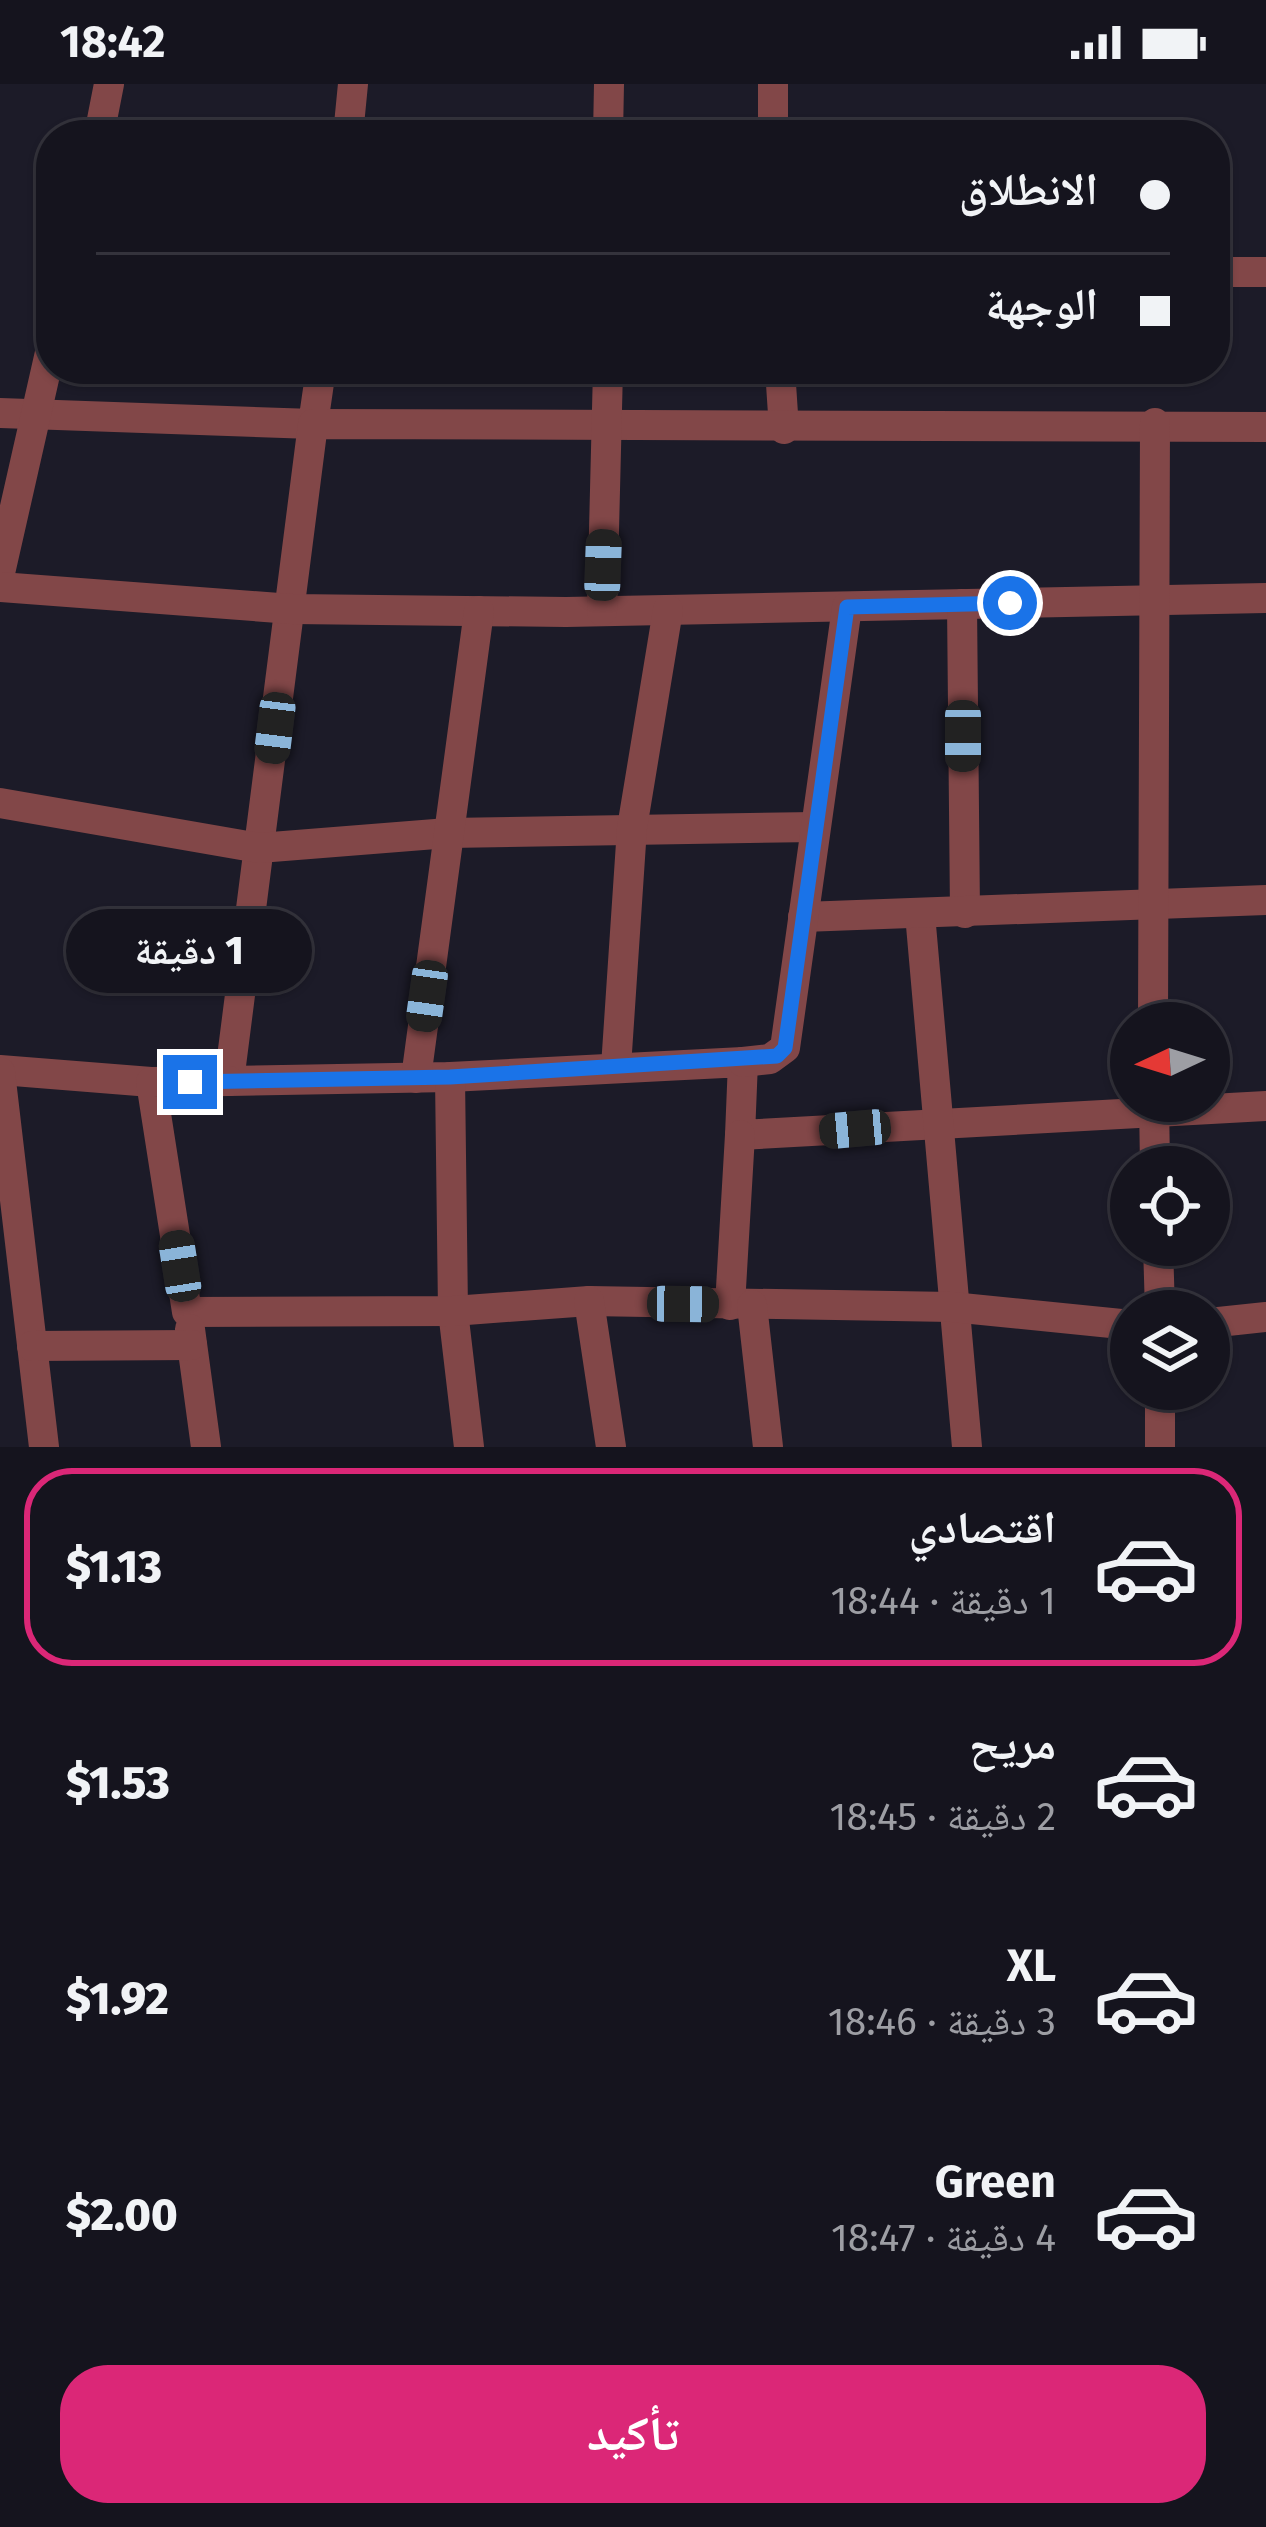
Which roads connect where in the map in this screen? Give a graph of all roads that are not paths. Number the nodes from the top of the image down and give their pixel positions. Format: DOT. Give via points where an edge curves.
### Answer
graph roads {
  1 [pos="109,84"];
  2 [pos="353,84"];
  3 [pos="609,84"];
  4 [pos="773,84"];
  5 [pos="101,120"];
  6 [pos="349,120"];
  7 [pos="608,120"];
  8 [pos="773,120"];
  9 [pos="1230,272"];
  10 [pos="1266,272"];
  11 [pos="43,384"];
  12 [pos="319,384"];
  13 [pos="608,384"];
  14 [pos="781,384"];
  15 [pos="0,413"];
  16 [pos="36,415"];
  17 [pos="1155,423"];
  18 [pos="314,424"];
  19 [pos="608,426"];
  20 [pos="1266,427"];
  21 [pos="784,429"];
  22 [pos="0,573"];
  23 [pos="0,586"];
  24 [pos="1266,598"];
  25 [pos="1152,602"];
  26 [pos="962,604"];
  27 [pos="847,607"];
  28 [pos="292,609"];
  29 [pos="668,610"];
  30 [pos="479,611"];
  31 [pos="602,611"];
  32 [pos="0,803"];
  33 [pos="815,827"];
  34 [pos="632,828"];
  35 [pos="448,833"];
  36 [pos="260,848"];
  37 [pos="1266,900"];
  38 [pos="1151,908"];
  39 [pos="965,913"];
  40 [pos="920,914"];
  41 [pos="803,917"];
  42 [pos="1153,1002"];
  43 [pos="743,1062"];
  44 [pos="616,1067"];
  45 [pos="0,1071"];
  46 [pos="450,1077"];
  47 [pos="416,1078"];
  48 [pos="230,1081"];
  49 [pos="152,1082"];
  50 [pos="1230,1106"];
  51 [pos="1266,1106"];
  52 [pos="1110,1109"];
  53 [pos="937,1122"];
  54 [pos="740,1136"];
  55 [pos="12,1272"];
  56 [pos="590,1301"];
  57 [pos="741,1305"];
  58 [pos="952,1307"];
  59 [pos="453,1311"];
  60 [pos="187,1312"];
  61 [pos="1266,1317"];
  62 [pos="1230,1321"];
  63 [pos="1110,1323"];
  64 [pos="32,1346"];
  65 [pos="192,1346"];
  66 [pos="1160,1410"];
  67 [pos="44,1447"];
  68 [pos="206,1447"];
  69 [pos="469,1447"];
  70 [pos="611,1447"];
  71 [pos="768,1447"];
  72 [pos="967,1447"];
  73 [pos="1160,1447"];
  1 -- 5 [label="street"];
  2 -- 6 [label="street"];
  3 -- 7 [label="street"];
  4 -- 8 [label="street"];
  9 -- 10 [label="street"];
  11 -- 16 [label="street"];
  12 -- 18 [label="street"];
  13 -- 19 [label="street"];
  14 -- 21 [label="street"];
  15 -- 16 [label="street"];
  16 -- 18 [label="street"];
  16 -- 22 [label="street"];
  17 -- 20 [label="street"];
  17 -- 21 [label="street"];
  17 -- 25 [label="street"];
  18 -- 19 [label="street"];
  18 -- 28 [label="street"];
  19 -- 21 [label="street"];
  19 -- 31 [label="street"];
  23 -- 28 [label="street"];
  24 -- 25 [label="street"];
  25 -- 26 [label="street"];
  25 -- 38 [label="street"];
  26 -- 27 [label="street"];
  26 -- 39 [label="street"];
  27 -- 29 [label="street"];
  27 -- 33 [label="street"];
  28 -- 30 [label="street"];
  28 -- 36 [label="street"];
  29 -- 31 [label="street"];
  29 -- 34 [label="street"];
  30 -- 31 [label="street"];
  30 -- 35 [label="street"];
  32 -- 36 [label="street"];
  33 -- 34 [label="street"];
  33 -- 41 [label="street"];
  34 -- 35 [label="street"];
  34 -- 44 [label="street"];
  35 -- 36 [label="street"];
  35 -- 47 [label="street"];
  36 -- 48 [label="street"];
  37 -- 38 [label="street"];
  38 -- 39 [label="street"];
  38 -- 42 [label="street"];
  39 -- 40 [label="street"];
  40 -- 41 [label="street"];
  40 -- 53 [label="street"];
  41 -- 43 [label="street" via="785,1048"];
  43 -- 44 [label="street"];
  43 -- 54 [label="street"];
  44 -- 46 [label="street"];
  45 -- 49 [label="street"];
  45 -- 55 [label="street"];
  46 -- 47 [label="street"];
  46 -- 59 [label="street"];
  47 -- 48 [label="street"];
  48 -- 49 [label="street"];
  49 -- 60 [label="street"];
  50 -- 51 [label="street"];
  52 -- 53 [label="street"];
  53 -- 54 [label="street"];
  53 -- 58 [label="street"];
  54 -- 57 [label="street"];
  55 -- 64 [label="street"];
  56 -- 57 [label="street"];
  56 -- 59 [label="street"];
  56 -- 70 [label="street"];
  57 -- 58 [label="street"];
  57 -- 71 [label="street"];
  58 -- 63 [label="street"];
  58 -- 72 [label="street"];
  59 -- 60 [label="street"];
  59 -- 69 [label="street"];
  60 -- 65 [label="street"];
  61 -- 62 [label="street"];
  64 -- 65 [label="street"];
  64 -- 67 [label="street"];
  65 -- 68 [label="street"];
  66 -- 73 [label="street"];
}
